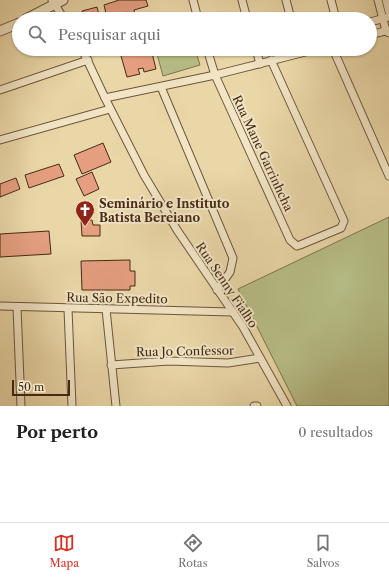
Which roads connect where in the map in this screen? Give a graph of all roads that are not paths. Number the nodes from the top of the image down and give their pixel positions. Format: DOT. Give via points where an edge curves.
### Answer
graph roads {
  1 [pos="193,0"];
  2 [pos="242,0"];
  3 [pos="286,0"];
  4 [pos="331,0"];
  5 [pos="378,0"];
  6 [pos="386,0"];
  7 [pos="57,1"];
  8 [pos="38,12"];
  9 [pos="61,12"];
  10 [pos="196,12"];
  11 [pos="245,12"];
  12 [pos="289,12"];
  13 [pos="334,12"];
  14 [pos="389,12"];
  15 [pos="386,18"];
  16 [pos="12,26"];
  17 [pos="0,31"];
  18 [pos="388,31"];
  19 [pos="377,34"];
  20 [pos="86,56"];
  21 [pos="209,56"];
  22 [pos="258,56"];
  23 [pos="284,56"];
  24 [pos="336,56"];
  25 [pos="88,60"];
  26 [pos="271,60"];
  27 [pos="260,64"];
  28 [pos="215,75"];
  29 [pos="161,87"];
  30 [pos="0,90"];
  31 [pos="105,98"];
  32 [pos="110,109"];
  33 [pos="0,140"];
  34 [pos="389,176"];
  35 [pos="217,290"];
  36 [pos="0,306"];
  37 [pos="17,307"];
  38 [pos="68,309"];
  39 [pos="106,309"];
  40 [pos="233,312"];
  41 [pos="260,358"];
  42 [pos="111,365"];
  43 [pos="21,406"];
  44 [pos="72,406"];
  45 [pos="116,406"];
  46 [pos="287,406"];
  1 -- 10 [label="street"];
  2 -- 11 [label="street"];
  3 -- 12 [label="street"];
  4 -- 13 [label="street"];
  5 -- 15 [label="street"];
  6 -- 14 [label="street"];
  7 -- 8 [label="street"];
  7 -- 9 [label="street"];
  15 -- 18 [label="street"];
  16 -- 17 [label="street"];
  18 -- 19 [label="street"];
  20 -- 25 [label="street, Rua Senny Fialho"];
  21 -- 28 [label="street, Rua Mane Garrinhcha"];
  22 -- 27 [label="street"];
  23 -- 26 [label="street"];
  24 -- 34 [label="street"];
  25 -- 30 [label="street"];
  25 -- 31 [label="street, Rua Senny Fialho"];
  26 -- 27 [label="street"];
  26 -- 28 [label="street, Rua Mane Garrinhcha" via="344,221 341,228 300,245 290,240"];
  27 -- 28 [label="street"];
  28 -- 29 [label="street"];
  29 -- 31 [label="street"];
  29 -- 35 [label="street" via="233,258 230,272"];
  31 -- 32 [label="street, Rua Senny Fialho"];
  32 -- 33 [label="street"];
  32 -- 35 [label="street, Rua Senny Fialho" via="144,175"];
  35 -- 40 [label="street, Rua Senny Fialho"];
  36 -- 37 [label="street, Rua São Expedito"];
  37 -- 38 [label="street, Rua São Expedito"];
  37 -- 43 [label="street"];
  38 -- 39 [label="street, Rua São Expedito"];
  38 -- 44 [label="street"];
  39 -- 40 [label="street, Rua São Expedito"];
  39 -- 42 [label="street"];
  40 -- 41 [label="street, Rua Senny Fialho"];
  41 -- 42 [label="street, Rua Jo Confessor" via="228,363 163,361"];
  41 -- 46 [label="street, Rua Senny Fialho"];
  42 -- 45 [label="street"];
}
